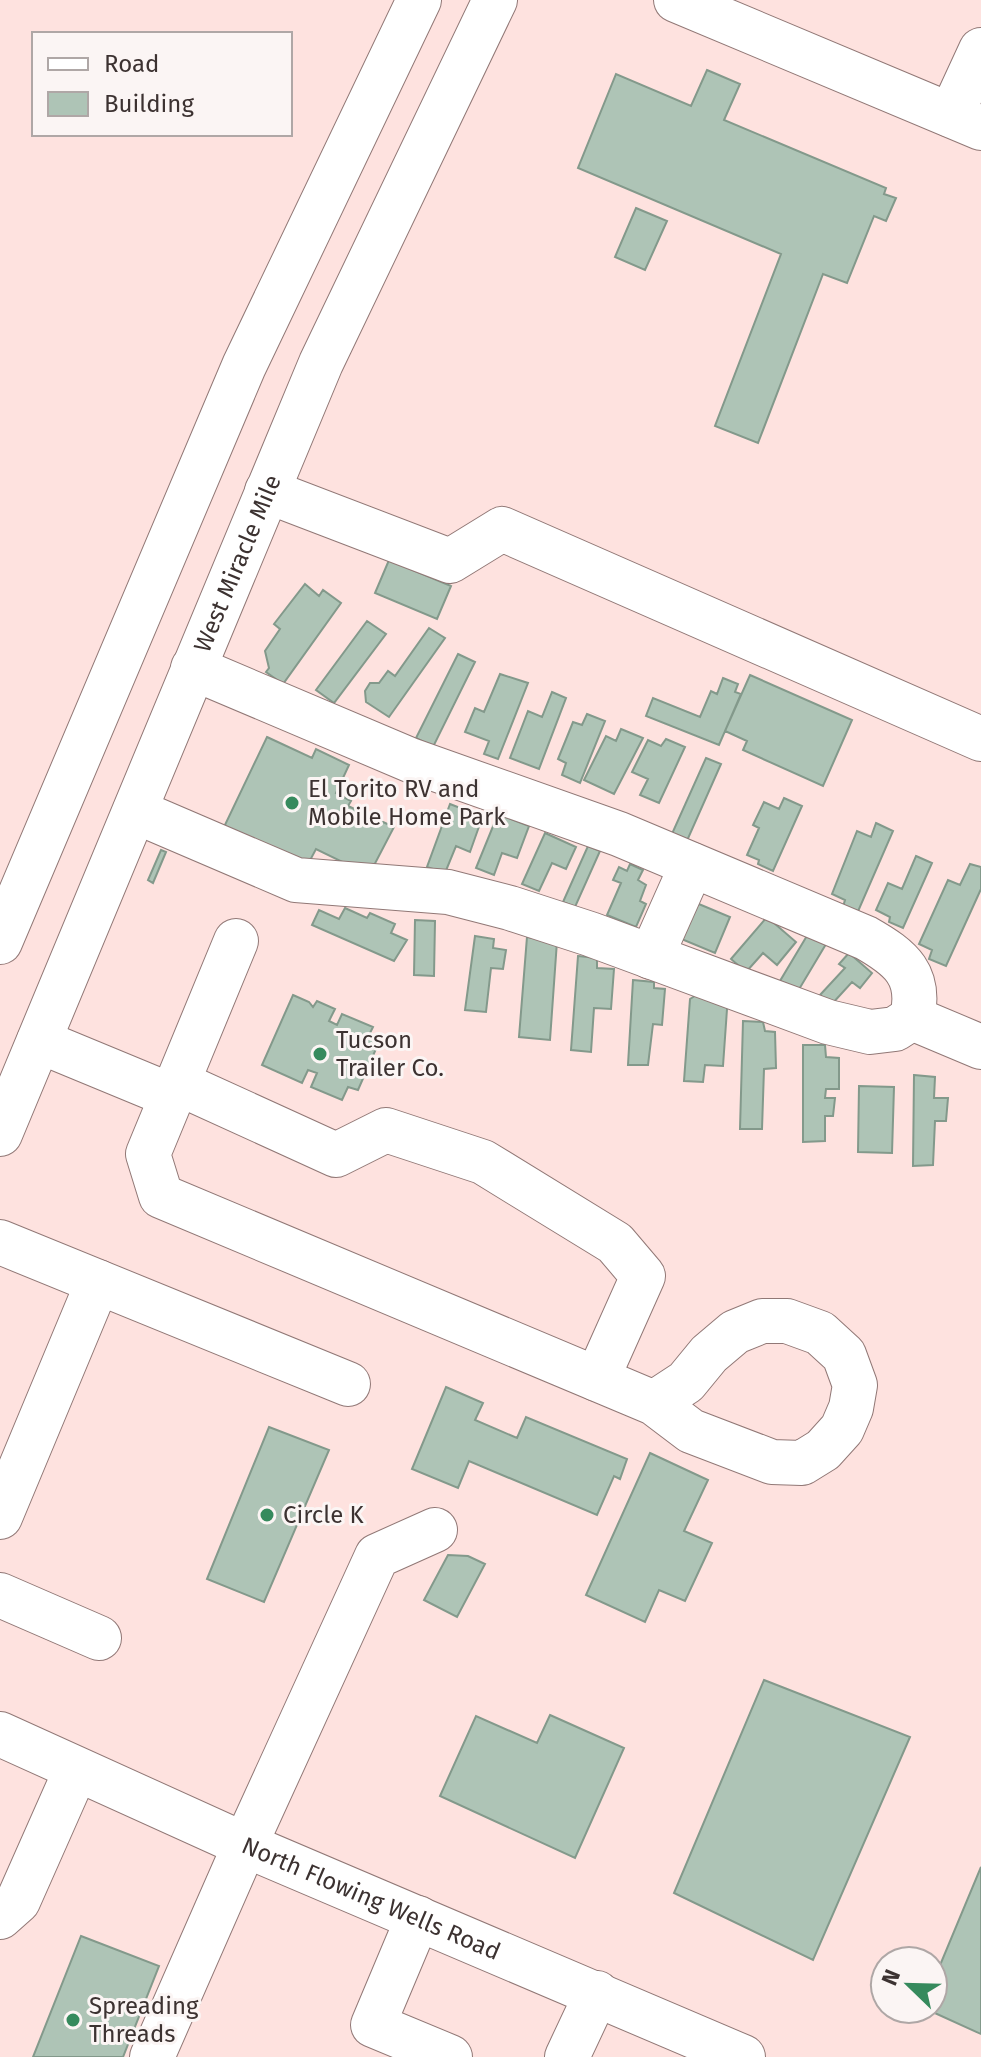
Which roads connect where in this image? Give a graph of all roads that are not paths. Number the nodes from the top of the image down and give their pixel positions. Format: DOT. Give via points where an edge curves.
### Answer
graph roads {
  1 [pos="419,0"];
  2 [pos="495,0"];
  3 [pos="676,0"];
  4 [pos="981,50"];
  5 [pos="966,121"];
  6 [pos="267,491"];
  7 [pos="193,668"];
  8 [pos="981,739"];
  9 [pos="135,811"];
  10 [pos="692,865"];
  11 [pos="236,941"];
  12 [pos="0,942"];
  13 [pos="651,957"];
  14 [pos="912,1018"];
  15 [pos="39,1041"];
  16 [pos="981,1047"];
  17 [pos="175,1089"];
  18 [pos="0,1134"];
  19 [pos="0,1242"];
  20 [pos="98,1282"];
  21 [pos="597,1379"];
  22 [pos="348,1384"];
  23 [pos="654,1403"];
  24 [pos="0,1517"];
  25 [pos="435,1530"];
  26 [pos="0,1595"];
  27 [pos="99,1638"];
  28 [pos="0,1734"];
  29 [pos="76,1770"];
  30 [pos="245,1845"];
  31 [pos="0,1917"];
  32 [pos="418,1918"];
  33 [pos="597,1993"];
  34 [pos="667,2042"];
  35 [pos="152,2057"];
  36 [pos="450,2057"];
  37 [pos="567,2057"];
  38 [pos="743,2057"];
  1 -- 12 [label="main road" via="238,379"];
  2 -- 6 [label="main road, West Miracle Mile" via="340,322"];
  3 -- 5 [label="main road"];
  4 -- 5 [label="main road"];
  6 -- 7 [label="main road, West Miracle Mile"];
  6 -- 8 [label="main road" via="450,561 502,529"];
  7 -- 9 [label="main road, West Miracle Mile"];
  7 -- 10 [label="main road" via="410,760"];
  9 -- 13 [label="main road" via="296,880 448,892"];
  9 -- 15 [label="main road, West Miracle Mile"];
  10 -- 13 [label="main road"];
  10 -- 14 [label="main road" via="866,938 895,957 909,974 917,997"];
  11 -- 17 [label="main road"];
  13 -- 14 [label="main road" via="870,1032 895,1029"];
  14 -- 16 [label="main road"];
  15 -- 17 [label="main road"];
  15 -- 18 [label="main road, West Miracle Mile"];
  17 -- 21 [label="main road" via="148,1154 161,1196"];
  17 -- 21 [label="main road" via="336,1155 386,1130 483,1162 615,1243 643,1276"];
  19 -- 20 [label="main road"];
  20 -- 22 [label="main road"];
  20 -- 24 [label="main road"];
  21 -- 23 [label="main road"];
  25 -- 30 [label="main road" via="377,1556"];
  26 -- 27 [label="main road"];
  28 -- 29 [label="main road, North Flowing Wells Road"];
  29 -- 30 [label="main road, North Flowing Wells Road"];
  29 -- 31 [label="main road" via="18,1901"];
  30 -- 32 [label="main road, North Flowing Wells Road"];
  30 -- 35 [label="main road"];
  32 -- 33 [label="main road, North Flowing Wells Road"];
  32 -- 36 [label="main road" via="373,2025"];
  33 -- 34 [label="main road, North Flowing Wells Road"];
  33 -- 37 [label="main road"];
  34 -- 38 [label="main road, North Flowing Wells Road"];
}
